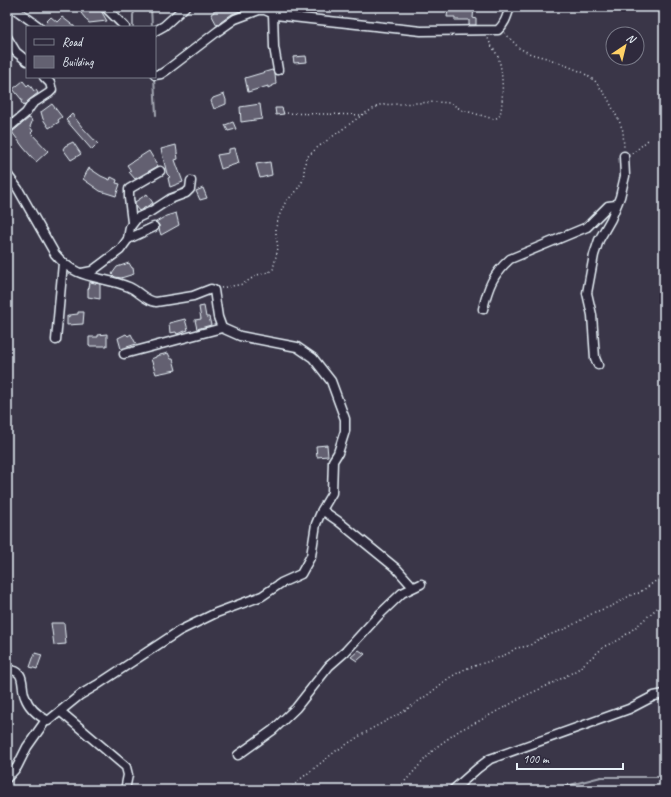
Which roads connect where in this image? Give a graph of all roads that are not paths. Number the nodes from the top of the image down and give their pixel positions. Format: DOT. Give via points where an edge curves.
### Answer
graph roads {
  1 [pos="12,7"];
  2 [pos="105,7"];
  3 [pos="185,7"];
  4 [pos="510,7"];
  5 [pos="273,14"];
  6 [pos="38,26"];
  7 [pos="124,26"];
  8 [pos="156,30"];
  9 [pos="7,37"];
  10 [pos="26,60"];
  11 [pos="278,70"];
  12 [pos="156,75"];
  13 [pos="45,78"];
  14 [pos="7,129"];
  15 [pos="624,156"];
  16 [pos="160,171"];
  17 [pos="7,174"];
  18 [pos="192,181"];
  19 [pos="616,206"];
  20 [pos="132,222"];
  21 [pos="154,227"];
  22 [pos="128,238"];
  23 [pos="63,263"];
  24 [pos="79,273"];
  25 [pos="484,309"];
  26 [pos="222,328"];
  27 [pos="56,340"];
  28 [pos="124,354"];
  29 [pos="598,365"];
  30 [pos="322,510"];
  31 [pos="421,584"];
  32 [pos="413,587"];
  33 [pos="7,670"];
  34 [pos="664,694"];
  35 [pos="61,712"];
  36 [pos="46,720"];
  37 [pos="238,755"];
  38 [pos="7,778"];
  39 [pos="125,790"];
  40 [pos="453,790"];
  1 -- 6 [label="street"];
  2 -- 7 [label="street"];
  3 -- 8 [label="street"];
  4 -- 5 [label="street" via="503,26 498,30 421,31"];
  5 -- 11 [label="street"];
  5 -- 12 [label="street" via="259,10 235,19 168,70"];
  9 -- 10 [label="street" via="16,52"];
  13 -- 14 [label="street" via="52,90 32,104 26,113"];
  15 -- 19 [label="street" via="625,176"];
  16 -- 20 [label="street" via="129,189"];
  17 -- 23 [label="street"];
  18 -- 20 [label="street" via="186,193 170,199"];
  19 -- 25 [label="street" via="608,206 587,227 510,258 490,282"];
  19 -- 29 [label="street" via="596,247 587,293"];
  20 -- 22 [label="street"];
  21 -- 22 [label="street"];
  22 -- 24 [label="street" via="120,250 92,271"];
  23 -- 24 [label="street"];
  23 -- 27 [label="street"];
  24 -- 26 [label="street" via="130,287 151,302 193,296 213,289"];
  26 -- 28 [label="street"];
  26 -- 30 [label="street" via="240,336 297,347 313,358 331,381 345,419 345,431 333,461 332,493"];
  30 -- 32 [label="street" via="397,569"];
  30 -- 35 [label="street" via="316,524 311,556 301,574 252,601 228,608 179,631 80,695"];
  31 -- 32 [label="street"];
  32 -- 37 [label="street" via="402,593 373,620 329,666 280,725"];
  33 -- 36 [label="street" via="18,673 30,706"];
  34 -- 40 [label="street" via="490,759"];
  35 -- 36 [label="street" via="48,722"];
  35 -- 39 [label="street" via="126,767 128,775"];
  36 -- 38 [label="street"];
}
